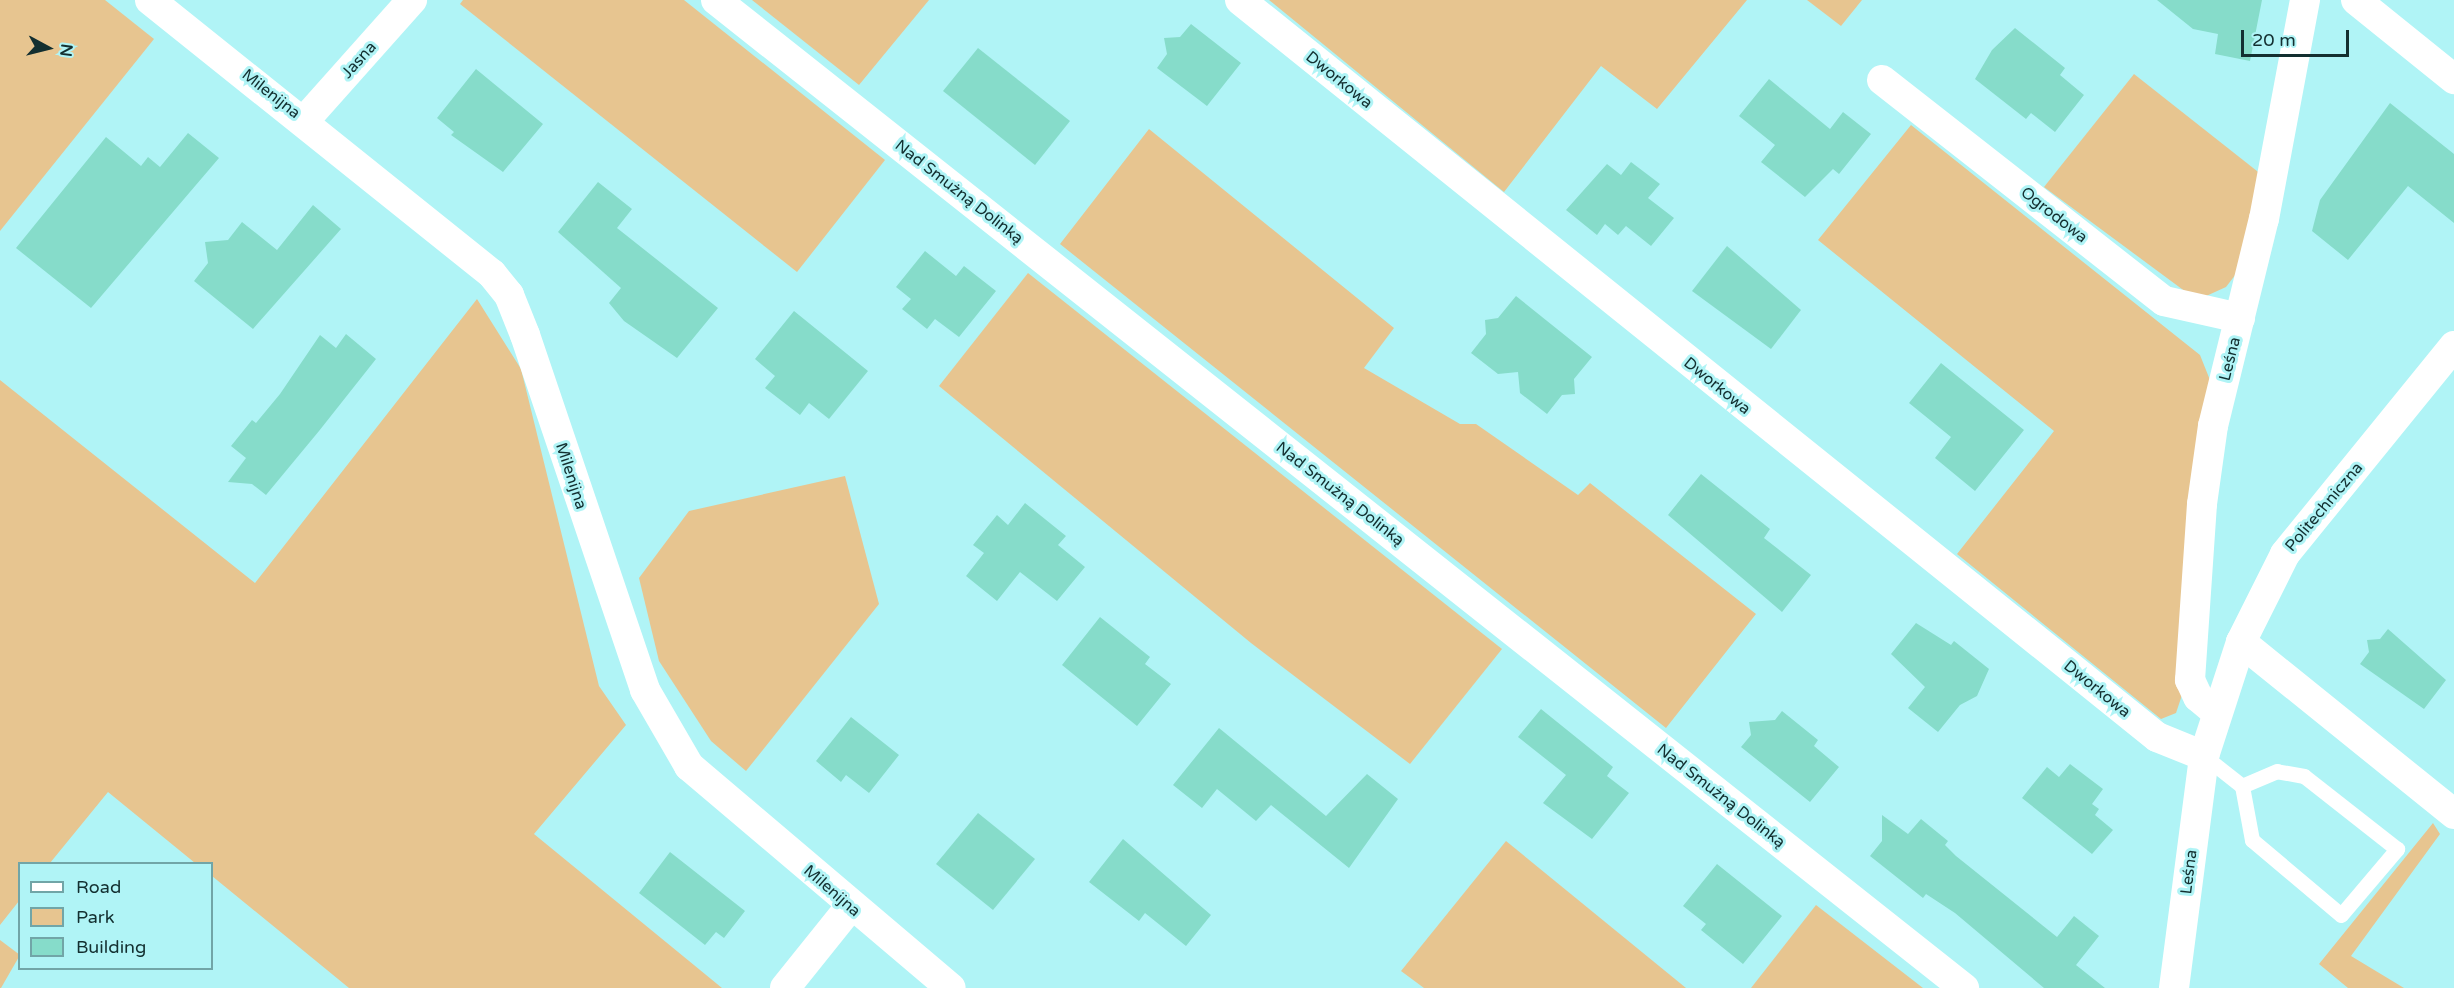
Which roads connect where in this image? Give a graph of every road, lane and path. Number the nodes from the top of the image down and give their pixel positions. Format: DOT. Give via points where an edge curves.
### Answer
graph roads {
  1 [pos="150,0"];
  2 [pos="412,0"];
  3 [pos="716,0"];
  4 [pos="1240,0"];
  5 [pos="2305,0"];
  6 [pos="2356,0"];
  7 [pos="2454,79"];
  8 [pos="1882,80"];
  9 [pos="305,120"];
  10 [pos="2240,318"];
  11 [pos="2453,350"];
  12 [pos="2241,642"];
  13 [pos="2216,712"];
  14 [pos="2204,756"];
  15 [pos="2242,786"];
  16 [pos="2454,814"];
  17 [pos="850,907"];
  18 [pos="785,988"];
  19 [pos="951,988"];
  20 [pos="1964,988"];
  21 [pos="2174,988"];
  1 -- 9 [label="street, Milenijna"];
  2 -- 9 [label="street, Jasna"];
  3 -- 20 [label="street, Nad Smużną Dolinką"];
  4 -- 14 [label="street, Dworkowa" via="2157,737"];
  5 -- 10 [label="street, Leśna"];
  6 -- 7 [label="street"];
  8 -- 10 [label="street, Ogrodowa" via="2164,301"];
  9 -- 17 [label="street, Milenijna" via="492,274 509,295 645,690 689,766"];
  10 -- 13 [label="street, Leśna" via="2210,448 2190,680 2198,697"];
  11 -- 12 [label="street, Politechniczna" via="2285,554"];
  12 -- 13 [label="street, Politechniczna"];
  12 -- 16 [label="street"];
  13 -- 14 [label="street, Politechniczna"];
  14 -- 15 [label="lane"];
  14 -- 21 [label="street, Leśna"];
  15 -- 15 [label="lane" via="2252,840 2342,915 2397,849 2304,776 2277,771"];
  17 -- 18 [label="street"];
  17 -- 19 [label="street, Milenijna"];
}
